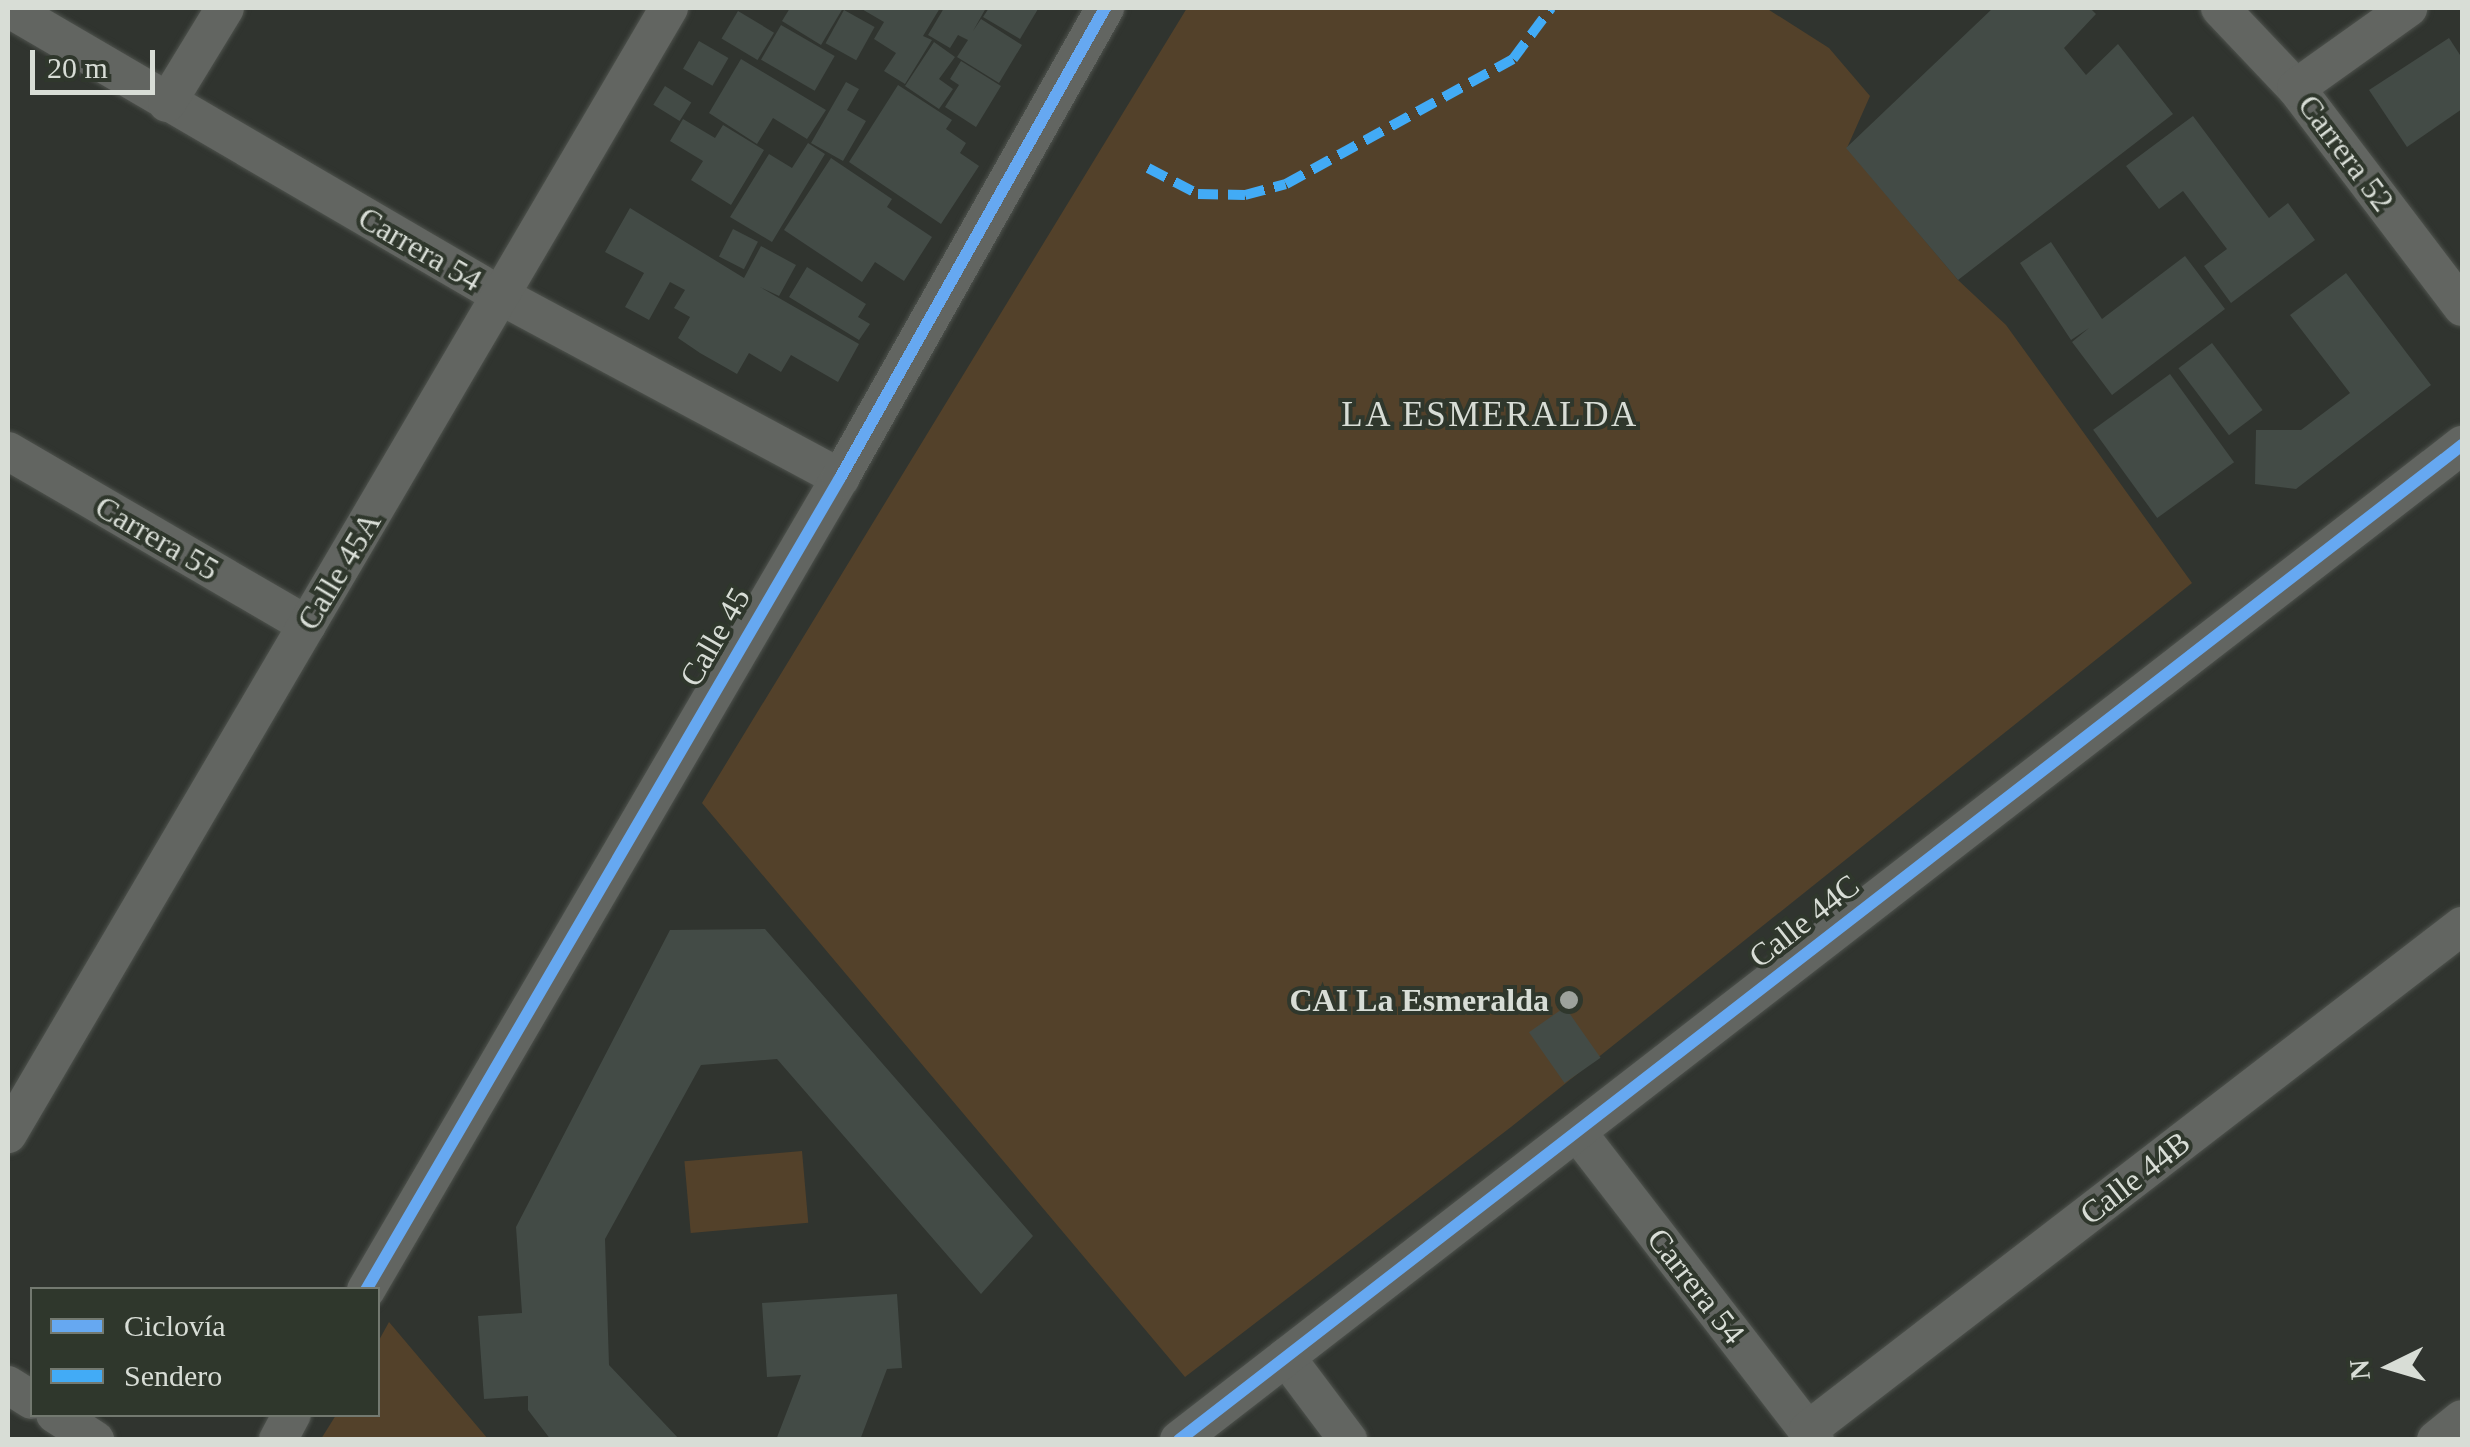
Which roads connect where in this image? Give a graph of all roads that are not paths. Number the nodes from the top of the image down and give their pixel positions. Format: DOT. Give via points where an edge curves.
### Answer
graph roads {
  1 [pos="8,8"];
  2 [pos="225,8"];
  3 [pos="669,8"];
  4 [pos="1105,8"];
  5 [pos="2220,8"];
  6 [pos="2408,8"];
  7 [pos="2296,88"];
  8 [pos="168,102"];
  9 [pos="504,297"];
  10 [pos="2462,307"];
  11 [pos="2462,446"];
  12 [pos="8,451"];
  13 [pos="840,478"];
  14 [pos="307,625"];
  15 [pos="2462,928"];
  16 [pos="1577,1132"];
  17 [pos="8,1134"];
  18 [pos="368,1287"];
  19 [pos="1286,1357"];
  20 [pos="8,1385"];
  21 [pos="30,1399"];
  22 [pos="60,1417"];
  23 [pos="290,1417"];
  24 [pos="2462,1419"];
  25 [pos="1812,1435"];
  26 [pos="95,1440"];
  27 [pos="278,1440"];
  28 [pos="1179,1440"];
  29 [pos="1348,1440"];
  30 [pos="2436,1440"];
  1 -- 8 [label="street, Carrera 54"];
  2 -- 8 [label="street"];
  3 -- 9 [label="street, Calle 45A"];
  4 -- 13 [label="street, Calle 45"];
  5 -- 7 [label="street, Carrera 52"];
  6 -- 7 [label="street"];
  7 -- 10 [label="street, Carrera 52"];
  8 -- 9 [label="street, Carrera 54"];
  9 -- 13 [label="street, Carrera 54"];
  9 -- 14 [label="street, Calle 45A"];
  11 -- 16 [label="street, Calle 44C"];
  12 -- 14 [label="street, Carrera 55"];
  13 -- 18 [label="street, Calle 45"];
  14 -- 17 [label="street, Calle 45A"];
  15 -- 25 [label="street, Calle 44B"];
  16 -- 19 [label="street, Calle 44C"];
  16 -- 25 [label="street, Carrera 54"];
  19 -- 28 [label="street, Calle 44C"];
  19 -- 29 [label="street"];
  20 -- 21 [label="street"];
  22 -- 26 [label="street"];
  23 -- 27 [label="street"];
  24 -- 30 [label="street"];
}
